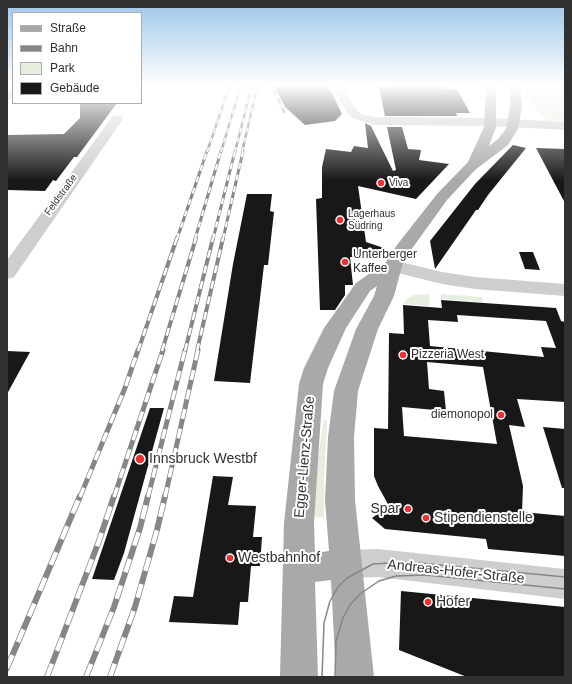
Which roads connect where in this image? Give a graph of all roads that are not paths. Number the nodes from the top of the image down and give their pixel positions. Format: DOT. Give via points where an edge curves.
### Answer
graph roads {
  1 [pos="360,117"];
  2 [pos="490,117"];
  3 [pos="511,117"];
  4 [pos="514,117"];
  5 [pos="117,119"];
  6 [pos="513,122"];
  7 [pos="490,125"];
  8 [pos="565,127"];
  9 [pos="470,167"];
  10 [pos="7,273"];
  11 [pos="391,274"];
  12 [pos="565,290"];
  13 [pos="325,348"];
  14 [pos="353,368"];
  15 [pos="346,564"];
  16 [pos="298,569"];
  17 [pos="565,584"];
  18 [pos="299,677"];
  19 [pos="355,677"];
  1 -- 7 [label="street" via="374,121"];
  2 -- 7 [label="main road, Egger-Lienz-Straße"];
  3 -- 6 [label="main road"];
  4 -- 6 [label="main road"];
  5 -- 10 [label="street, Feldstraße"];
  6 -- 7 [label="street"];
  6 -- 8 [label="street"];
  6 -- 9 [label="main road, Egger-Lienz-Straße" via="503,142"];
  7 -- 9 [label="main road, Egger-Lienz-Straße" via="483,145"];
  9 -- 11 [label="main road, Egger-Lienz-Straße" via="430,211"];
  11 -- 12 [label="street" via="425,284 475,283"];
  11 -- 13 [label="main road, Egger-Lienz-Straße" via="363,287 335,328"];
  11 -- 14 [label="main road, Egger-Lienz-Straße"];
  13 -- 14 [label="main road" via="346,352"];
  13 -- 16 [label="main road, Egger-Lienz-Straße" via="311,384 299,523"];
  14 -- 15 [label="main road, Egger-Lienz-Straße" via="346,391 341,437 341,524"];
  15 -- 16 [label="main road"];
  15 -- 17 [label="street, Andreas-Hofer-Straße" via="378,563"];
  15 -- 19 [label="main road, Egger-Lienz-Straße"];
  16 -- 18 [label="main road, Egger-Lienz-Straße"];
}
